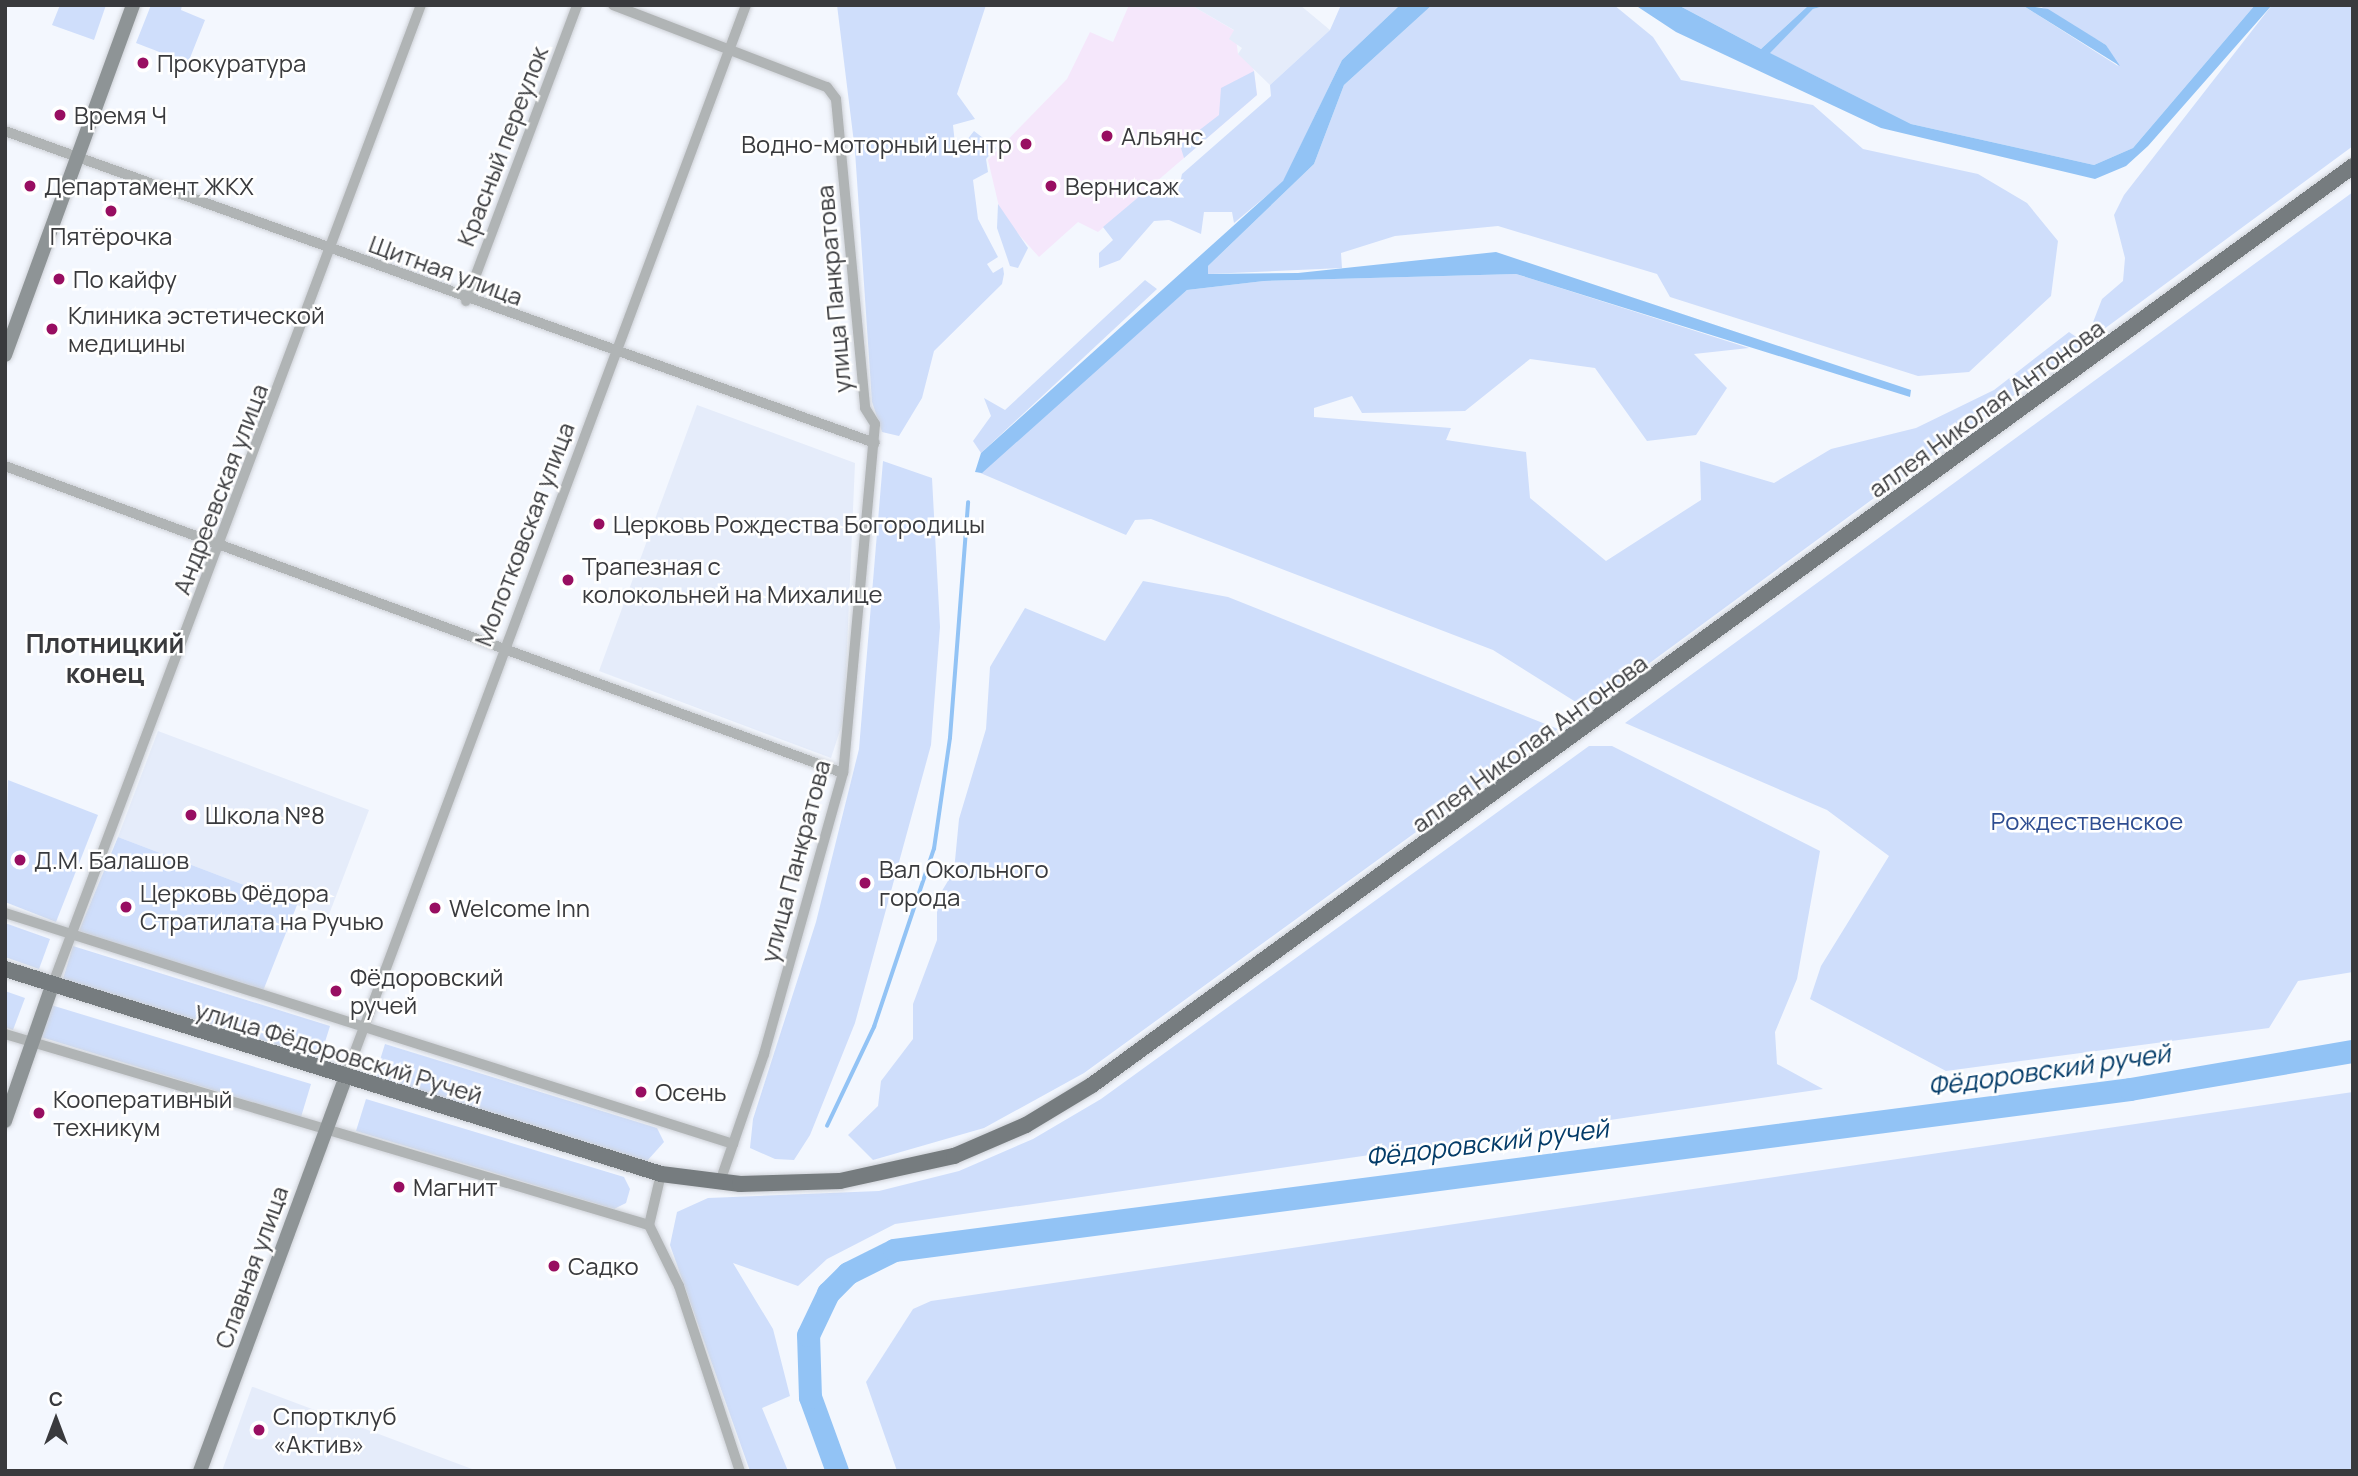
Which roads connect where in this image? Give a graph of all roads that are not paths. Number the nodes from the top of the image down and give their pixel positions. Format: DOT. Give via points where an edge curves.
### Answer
graph roads {
  1 [pos="133,5"];
  2 [pos="421,5"];
  3 [pos="577,5"];
  4 [pos="613,5"];
  5 [pos="746,5"];
  6 [pos="731,50"];
  7 [pos="5,131"];
  8 [pos="77,157"];
  9 [pos="2353,166"];
  10 [pos="331,251"];
  11 [pos="466,301"];
  12 [pos="615,353"];
  13 [pos="5,355"];
  14 [pos="875,443"];
  15 [pos="5,466"];
  16 [pos="223,545"];
  17 [pos="504,646"];
  18 [pos="843,773"];
  19 [pos="5,913"];
  20 [pos="69,937"];
  21 [pos="5,968"];
  22 [pos="52,986"];
  23 [pos="363,1029"];
  24 [pos="5,1034"];
  25 [pos="33,1044"];
  26 [pos="345,1078"];
  27 [pos="5,1121"];
  28 [pos="325,1132"];
  29 [pos="733,1144"];
  30 [pos="661,1174"];
  31 [pos="720,1182"];
  32 [pos="649,1225"];
  33 [pos="200,1471"];
  34 [pos="740,1471"];
  1 -- 8 [label="street"];
  2 -- 10 [label="street, Андреевская улица"];
  3 -- 11 [label="street, Красный переулок"];
  4 -- 6 [label="street"];
  5 -- 6 [label="street, Молотковская улица"];
  6 -- 12 [label="street, Молотковская улица"];
  6 -- 14 [label="street, улица Панкратова" via="827,87 840,122 865,408"];
  7 -- 8 [label="street, Щитная улица"];
  8 -- 10 [label="street, Щитная улица"];
  8 -- 13 [label="street"];
  9 -- 31 [label="main road, аллея Николая Антонова" via="1567,745 1056,1108 990,1142 919,1166 840,1181"];
  10 -- 11 [label="street, Щитная улица"];
  10 -- 16 [label="street, Андреевская улица"];
  11 -- 12 [label="street, Щитная улица"];
  12 -- 14 [label="street, Щитная улица"];
  12 -- 17 [label="street, Молотковская улица"];
  14 -- 18 [label="street, улица Панкратова"];
  15 -- 16 [label="street"];
  16 -- 17 [label="street"];
  16 -- 20 [label="street, Андреевская улица"];
  17 -- 18 [label="street"];
  17 -- 23 [label="street, Молотковская улица"];
  18 -- 29 [label="street, улица Панкратова"];
  19 -- 20 [label="street"];
  20 -- 22 [label="street, Андреевская улица"];
  20 -- 23 [label="street"];
  21 -- 22 [label="main road, улица Фёдоровский Ручей"];
  22 -- 25 [label="street"];
  22 -- 26 [label="main road, улица Фёдоровский Ручей"];
  23 -- 26 [label="street, Молотковская улица"];
  23 -- 29 [label="street"];
  24 -- 25 [label="street"];
  25 -- 27 [label="street"];
  25 -- 28 [label="street"];
  26 -- 28 [label="street, Славная улица"];
  26 -- 30 [label="main road, улица Фёдоровский Ручей"];
  28 -- 32 [label="street"];
  28 -- 33 [label="street, Славная улица"];
  29 -- 31 [label="street, улица Панкратова"];
  30 -- 31 [label="main road, аллея Николая Антонова"];
  30 -- 32 [label="street"];
  32 -- 34 [label="street" via="679,1286"];
}
